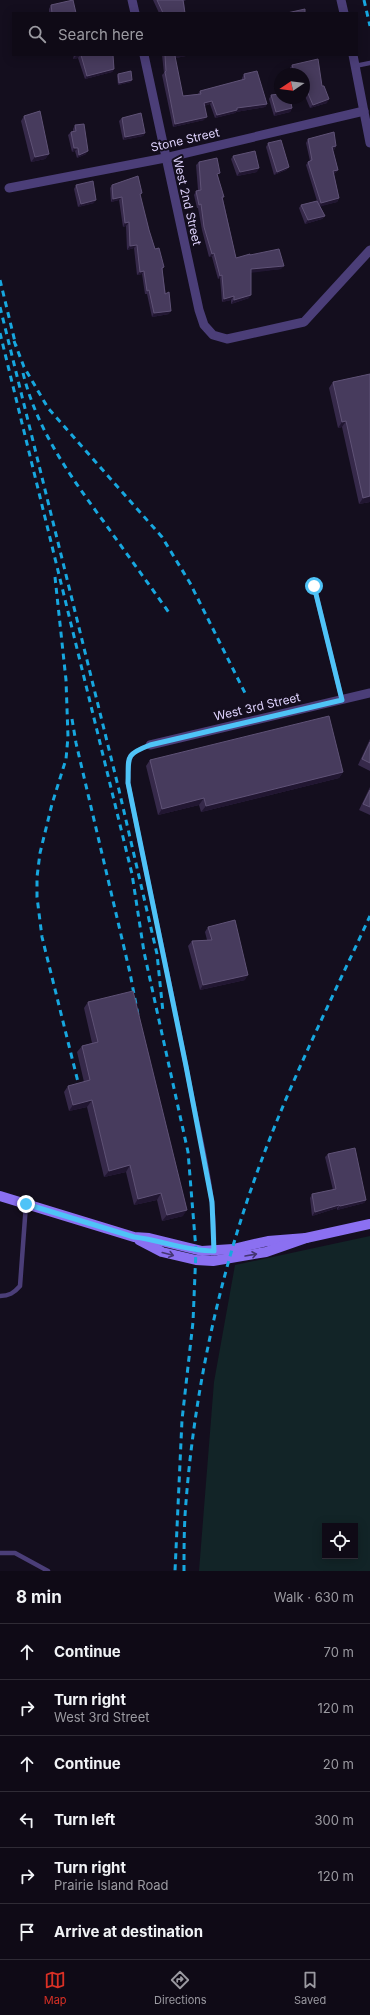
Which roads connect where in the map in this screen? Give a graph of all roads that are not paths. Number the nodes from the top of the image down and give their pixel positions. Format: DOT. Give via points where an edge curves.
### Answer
graph roads {
  1 [pos="132,0"];
  2 [pos="341,0"];
  3 [pos="135,12"];
  4 [pos="344,12"];
  5 [pos="144,56"];
  6 [pos="353,56"];
  7 [pos="370,63"];
  8 [pos="355,66"];
  9 [pos="364,111"];
  10 [pos="370,143"];
  11 [pos="165,158"];
  12 [pos="9,188"];
  13 [pos="370,250"];
  14 [pos="314,586"];
  15 [pos="370,693"];
  16 [pos="342,700"];
  17 [pos="150,745"];
  18 [pos="0,1196"];
  19 [pos="26,1204"];
  20 [pos="370,1224"];
  21 [pos="213,1256"];
  22 [pos="0,1296"];
  23 [pos="0,1553"];
  24 [pos="48,1571"];
  1 -- 3 [label="street"];
  2 -- 4 [label="street"];
  5 -- 11 [label="street, West 2nd Street"];
  6 -- 8 [label="street"];
  7 -- 8 [label="lane"];
  8 -- 9 [label="street"];
  9 -- 10 [label="street"];
  9 -- 11 [label="street, Stone Street"];
  11 -- 12 [label="street, Stone Street"];
  11 -- 13 [label="street, West 2nd Street" via="199,310 204,325 213,335 227,339 304,322"];
  14 -- 16 [label="lane"];
  15 -- 16 [label="street, West 3rd Street"];
  16 -- 17 [label="street, West 3rd Street"];
  17 -- 21 [label="lane" via="133,752 129,757 128,783 212,1202"];
  18 -- 19 [label="street"];
  19 -- 21 [label="street" via="134,1237 162,1252 185,1258"];
  19 -- 22 [label="lane" via="20,1286 13,1293"];
  20 -- 21 [label="street" via="306,1238 268,1241"];
  23 -- 24 [label="lane" via="15,1553"];
}
